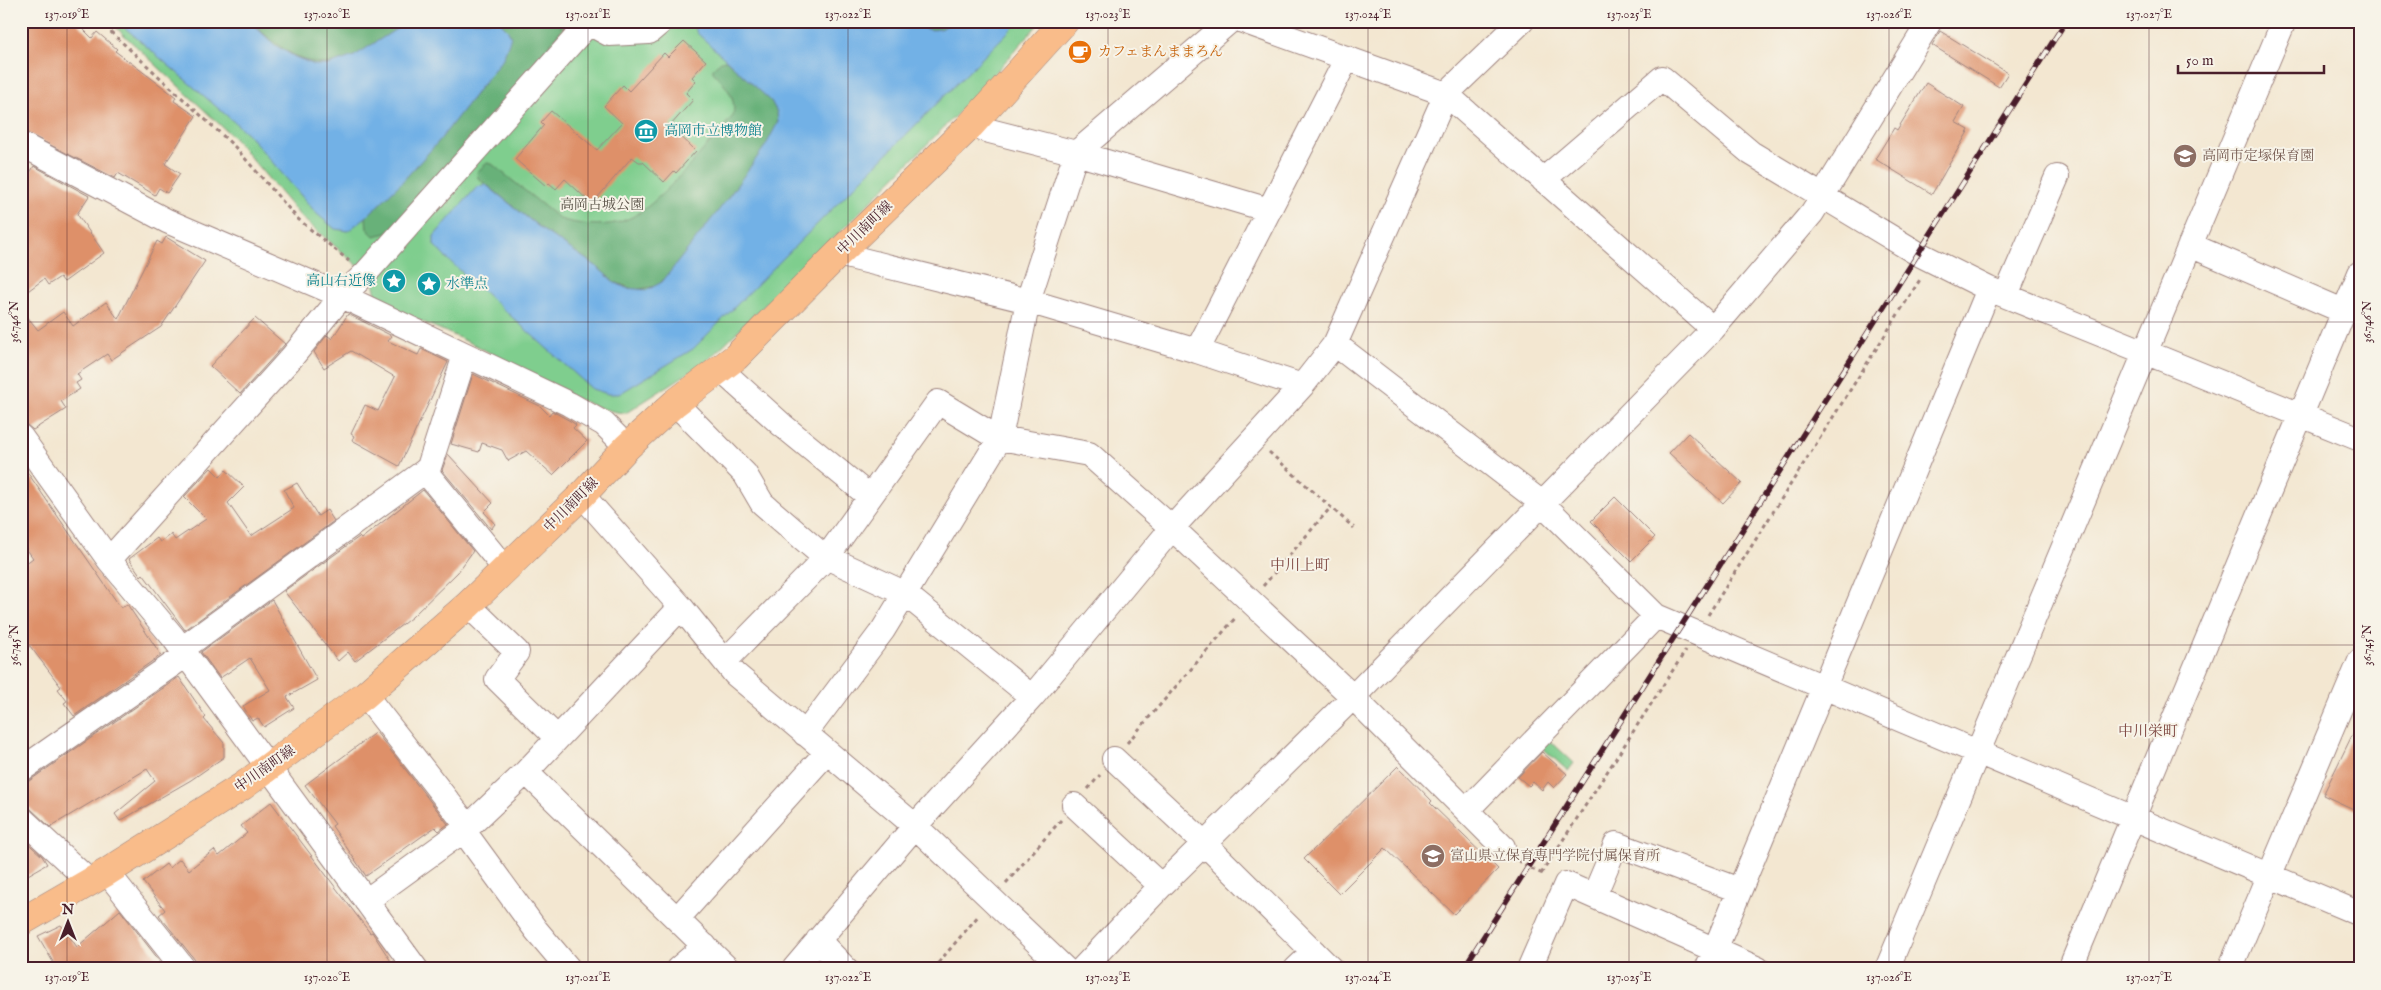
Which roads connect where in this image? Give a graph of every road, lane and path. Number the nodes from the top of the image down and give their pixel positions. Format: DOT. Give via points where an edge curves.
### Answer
graph roads {
  1 [pos="99,21"];
  2 [pos="662,21"];
  3 [pos="1065,21"];
  4 [pos="1230,21"];
  5 [pos="1243,21"];
  6 [pos="1522,21"];
  7 [pos="1930,21"];
  8 [pos="2284,21"];
  9 [pos="586,23"];
  10 [pos="1347,58"];
  11 [pos="1446,94"];
  12 [pos="970,126"];
  13 [pos="21,144"];
  14 [pos="1076,153"];
  15 [pos="2057,177"];
  16 [pos="1543,180"];
  17 [pos="1821,196"];
  18 [pos="1269,210"];
  19 [pos="2190,245"];
  20 [pos="838,254"];
  21 [pos="1932,261"];
  22 [pos="2360,273"];
  23 [pos="365,274"];
  24 [pos="1997,292"];
  25 [pos="342,296"];
  26 [pos="1028,302"];
  27 [pos="2344,311"];
  28 [pos="1712,329"];
  29 [pos="1335,344"];
  30 [pos="1197,351"];
  31 [pos="2146,354"];
  32 [pos="465,355"];
  33 [pos="720,369"];
  34 [pos="1302,386"];
  35 [pos="675,403"];
  36 [pos="2300,413"];
  37 [pos="21,437"];
  38 [pos="1000,438"];
  39 [pos="1254,439"];
  40 [pos="2360,439"];
  41 [pos="627,447"];
  42 [pos="425,471"];
  43 [pos="582,495"];
  44 [pos="869,496"];
  45 [pos="1542,503"];
  46 [pos="1331,507"];
  47 [pos="1172,528"];
  48 [pos="1354,528"];
  49 [pos="827,557"];
  50 [pos="109,560"];
  51 [pos="506,570"];
  52 [pos="904,593"];
  53 [pos="1251,600"];
  54 [pos="468,605"];
  55 [pos="681,608"];
  56 [pos="1656,616"];
  57 [pos="1696,633"];
  58 [pos="184,652"];
  59 [pos="724,661"];
  60 [pos="2360,661"];
  61 [pos="1823,687"];
  62 [pos="365,695"];
  63 [pos="1032,697"];
  64 [pos="1353,697"];
  65 [pos="805,734"];
  66 [pos="556,738"];
  67 [pos="827,752"];
  68 [pos="1978,754"];
  69 [pos="1114,759"];
  70 [pos="268,766"];
  71 [pos="21,770"];
  72 [pos="526,772"];
  73 [pos="1074,805"];
  74 [pos="1467,810"];
  75 [pos="21,818"];
  76 [pos="2134,818"];
  77 [pos="915,826"];
  78 [pos="466,828"];
  79 [pos="1204,843"];
  80 [pos="1503,847"];
  81 [pos="1541,874"];
  82 [pos="98,876"];
  83 [pos="2269,876"];
  84 [pos="1566,884"];
  85 [pos="1161,886"];
  86 [pos="1739,890"];
  87 [pos="1594,896"];
  88 [pos="993,899"];
  89 [pos="366,901"];
  90 [pos="2360,914"];
  91 [pos="677,919"];
  92 [pos="21,922"];
  93 [pos="818,940"];
  94 [pos="704,946"];
  95 [pos="1314,952"];
  96 [pos="1711,960"];
  97 [pos="184,969"];
  98 [pos="416,969"];
  99 [pos="569,969"];
  100 [pos="678,969"];
  101 [pos="728,969"];
  102 [pos="794,969"];
  103 [pos="846,969"];
  104 [pos="933,969"];
  105 [pos="1065,969"];
  106 [pos="1082,969"];
  107 [pos="1296,969"];
  108 [pos="1331,969"];
  109 [pos="1529,969"];
  110 [pos="1758,969"];
  111 [pos="1887,969"];
  112 [pos="2070,969"];
  113 [pos="2230,969"];
  1 -- 23 [label="path" via="235,147 298,219"];
  2 -- 9 [label="street" via="649,32 609,34"];
  3 -- 12 [label="main road, 中川南町線"];
  4 -- 14 [label="street"];
  5 -- 10 [label="street"];
  6 -- 11 [label="street"];
  7 -- 17 [label="street"];
  8 -- 19 [label="street"];
  9 -- 23 [label="street"];
  10 -- 11 [label="street"];
  10 -- 18 [label="street"];
  11 -- 16 [label="street"];
  11 -- 29 [label="street"];
  12 -- 14 [label="street"];
  12 -- 20 [label="main road, 中川南町線"];
  13 -- 25 [label="street" via="167,221"];
  14 -- 18 [label="street"];
  14 -- 26 [label="street"];
  15 -- 24 [label="street"];
  16 -- 17 [label="street" via="1662,78 1751,153"];
  16 -- 28 [label="street"];
  17 -- 21 [label="street"];
  17 -- 28 [label="street" via="1812,213"];
  18 -- 30 [label="street"];
  19 -- 27 [label="street"];
  19 -- 31 [label="street"];
  20 -- 26 [label="street"];
  20 -- 33 [label="main road, 中川南町線" via="736,358"];
  21 -- 24 [label="street"];
  21 -- 57 [label="path"];
  22 -- 27 [label="street"];
  23 -- 25 [label="street"];
  24 -- 31 [label="street"];
  24 -- 61 [label="street"];
  25 -- 32 [label="street"];
  25 -- 50 [label="street" via="292,357"];
  26 -- 30 [label="street"];
  26 -- 38 [label="street"];
  27 -- 36 [label="street"];
  28 -- 45 [label="street"];
  29 -- 34 [label="street"];
  29 -- 45 [label="street"];
  30 -- 34 [label="street"];
  31 -- 36 [label="street"];
  31 -- 68 [label="street"];
  32 -- 41 [label="street" via="602,422"];
  32 -- 42 [label="street"];
  33 -- 35 [label="main road, 中川南町線"];
  33 -- 44 [label="street"];
  34 -- 39 [label="street"];
  35 -- 41 [label="main road, 中川南町線"];
  35 -- 49 [label="street" via="745,474 762,503"];
  36 -- 40 [label="street"];
  36 -- 76 [label="street"];
  37 -- 50 [label="street"];
  38 -- 44 [label="street" via="938,402"];
  38 -- 47 [label="street" via="1089,454"];
  38 -- 52 [label="street"];
  39 -- 46 [label="path"];
  39 -- 47 [label="street"];
  41 -- 43 [label="main road, 中川南町線"];
  42 -- 51 [label="street"];
  42 -- 58 [label="street"];
  43 -- 51 [label="main road, 中川南町線"];
  43 -- 55 [label="street"];
  44 -- 49 [label="street"];
  45 -- 56 [label="street"];
  45 -- 64 [label="street"];
  46 -- 48 [label="path"];
  46 -- 53 [label="path"];
  47 -- 53 [label="street"];
  47 -- 63 [label="street"];
  49 -- 52 [label="street"];
  49 -- 59 [label="street"];
  50 -- 58 [label="street"];
  51 -- 54 [label="main road, 中川南町線"];
  52 -- 63 [label="street"];
  52 -- 65 [label="street" via="883,630"];
  53 -- 64 [label="street"];
  53 -- 69 [label="path"];
  54 -- 62 [label="main road, 中川南町線"];
  54 -- 66 [label="street" via="517,652 496,679"];
  55 -- 59 [label="street"];
  55 -- 66 [label="street"];
  56 -- 57 [label="street"];
  56 -- 74 [label="street"];
  57 -- 61 [label="street"];
  57 -- 81 [label="path"];
  58 -- 70 [label="street"];
  58 -- 71 [label="street"];
  59 -- 65 [label="street"];
  60 -- 83 [label="street"];
  61 -- 68 [label="street"];
  61 -- 86 [label="street"];
  62 -- 70 [label="main road, 中川南町線"];
  62 -- 78 [label="street"];
  63 -- 77 [label="street"];
  64 -- 74 [label="street"];
  64 -- 79 [label="street"];
  65 -- 67 [label="street"];
  66 -- 72 [label="street"];
  67 -- 77 [label="street"];
  67 -- 91 [label="street"];
  68 -- 76 [label="street"];
  68 -- 111 [label="street"];
  69 -- 73 [label="path"];
  69 -- 79 [label="street"];
  70 -- 82 [label="main road, 中川南町線" via="243,786"];
  70 -- 89 [label="street"];
  72 -- 78 [label="street"];
  72 -- 91 [label="street"];
  73 -- 85 [label="street"];
  73 -- 88 [label="path"];
  74 -- 80 [label="street"];
  75 -- 82 [label="street"];
  76 -- 83 [label="street"];
  76 -- 112 [label="street"];
  77 -- 88 [label="street"];
  77 -- 93 [label="street"];
  78 -- 89 [label="street"];
  78 -- 99 [label="street" via="536,930"];
  79 -- 85 [label="street"];
  79 -- 95 [label="street"];
  80 -- 81 [label="path"];
  81 -- 84 [label="path"];
  82 -- 92 [label="main road, 中川南町線"];
  82 -- 97 [label="street"];
  83 -- 90 [label="street"];
  83 -- 113 [label="street"];
  84 -- 87 [label="street"];
  84 -- 109 [label="street"];
  85 -- 106 [label="street"];
  86 -- 87 [label="street" via="1616,844"];
  86 -- 96 [label="street"];
  87 -- 96 [label="street"];
  88 -- 104 [label="path"];
  88 -- 105 [label="street"];
  89 -- 98 [label="street"];
  91 -- 94 [label="street"];
  93 -- 102 [label="street"];
  93 -- 103 [label="street"];
  94 -- 100 [label="street"];
  94 -- 101 [label="street"];
  95 -- 107 [label="street"];
  95 -- 108 [label="street"];
  96 -- 110 [label="street"];
}
